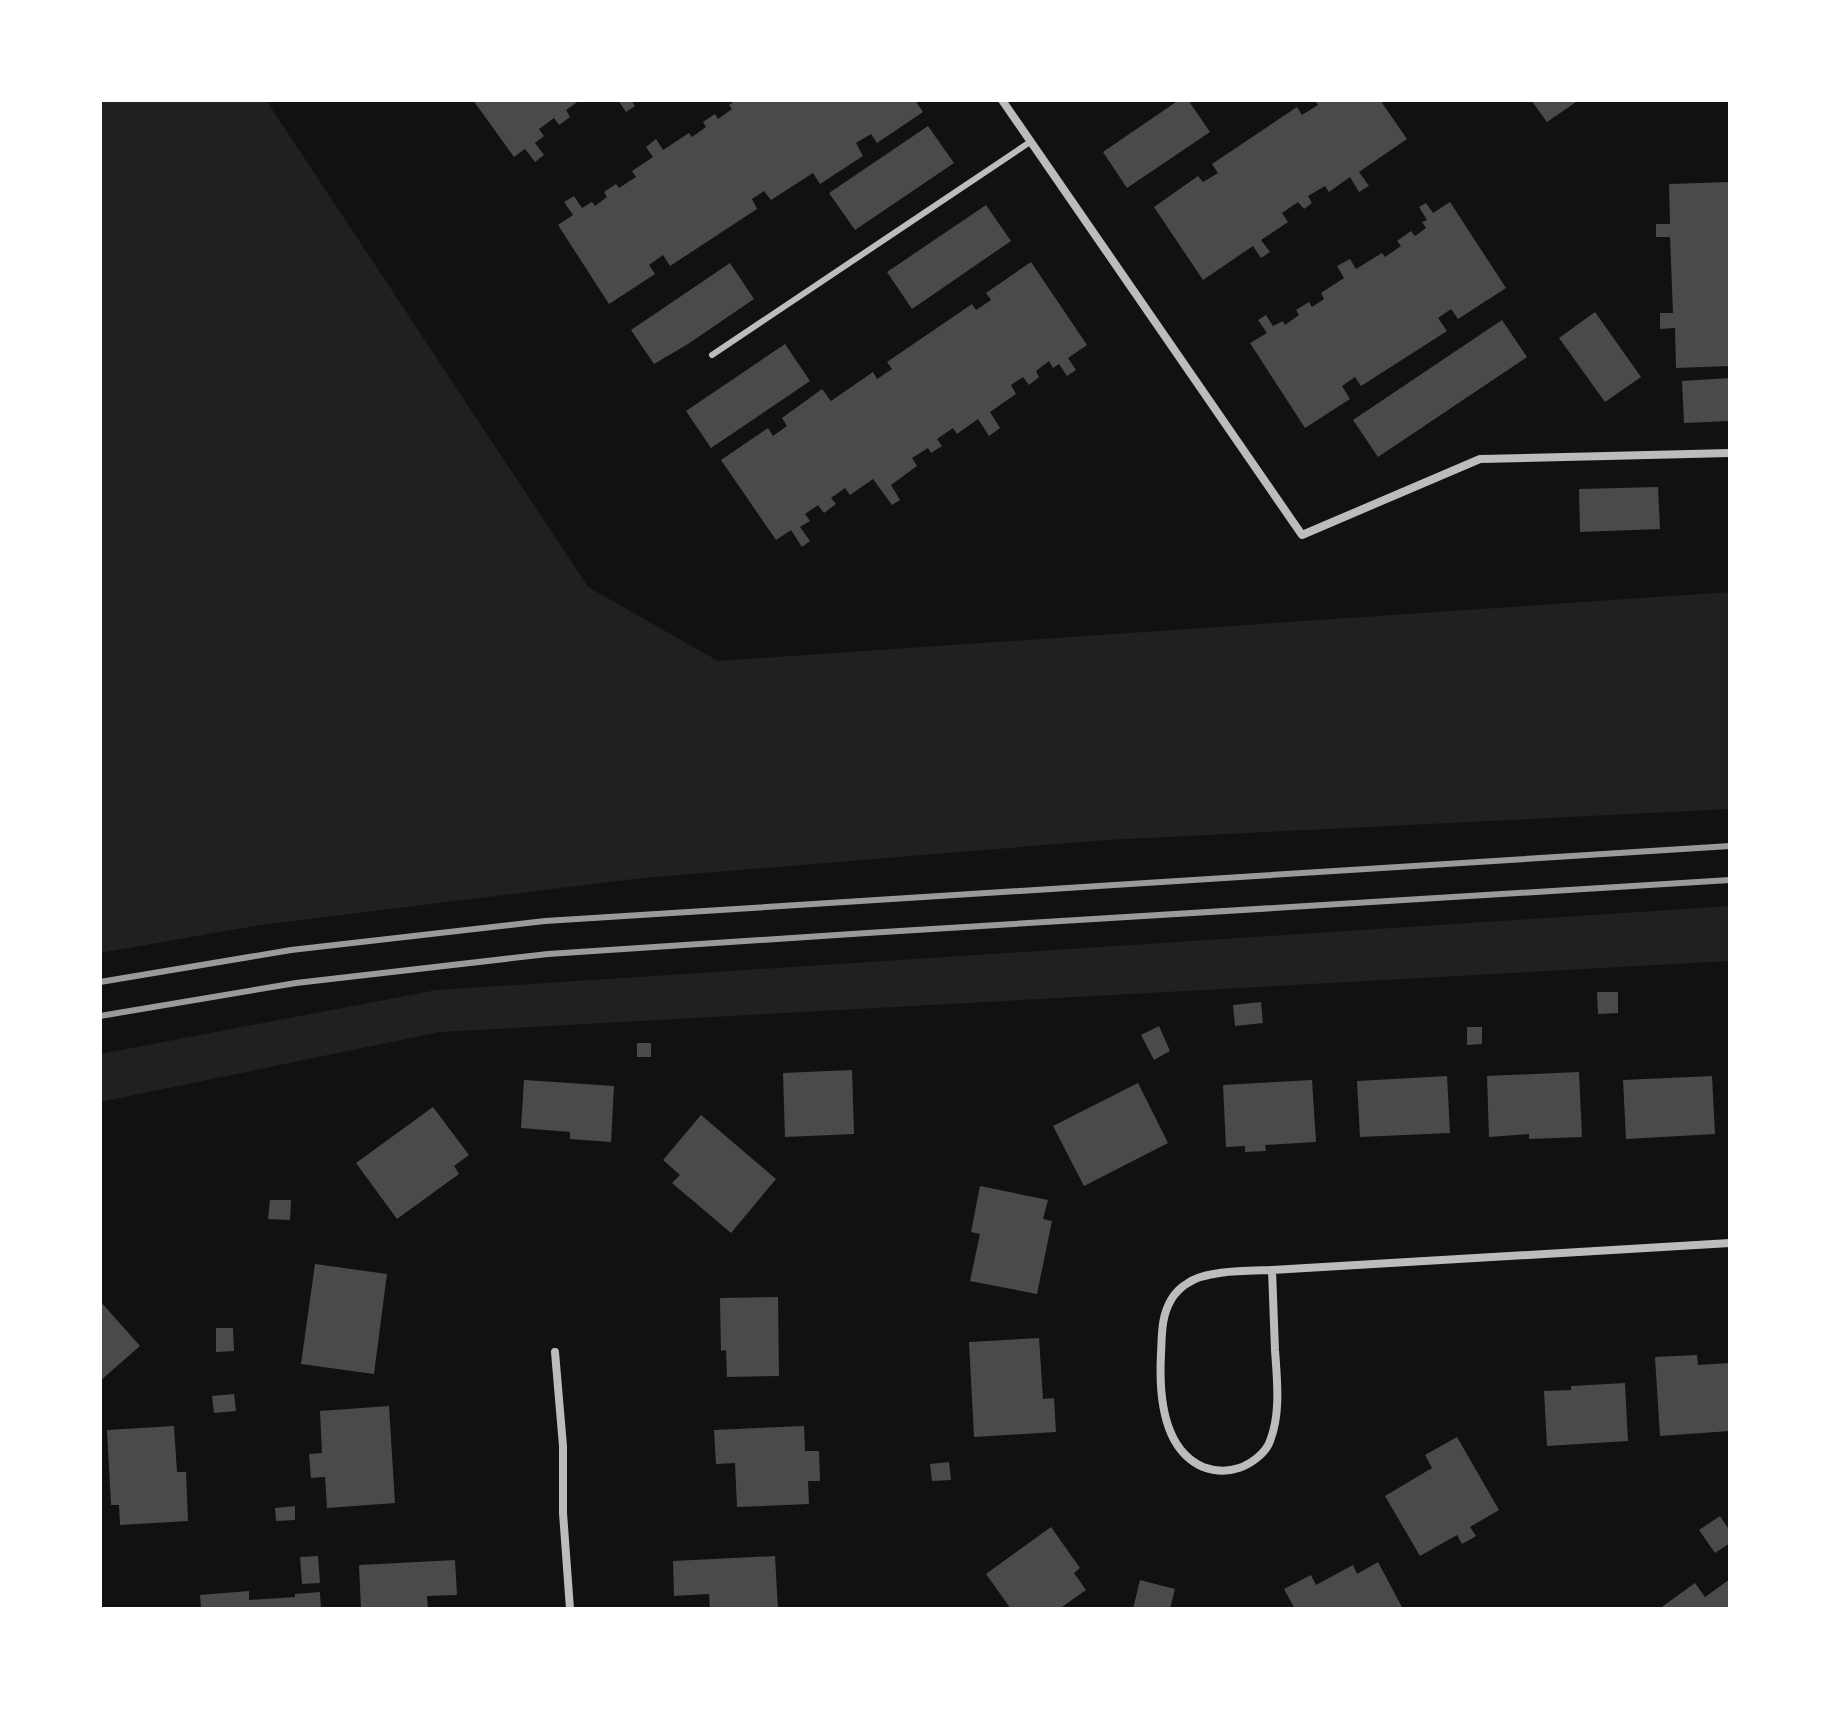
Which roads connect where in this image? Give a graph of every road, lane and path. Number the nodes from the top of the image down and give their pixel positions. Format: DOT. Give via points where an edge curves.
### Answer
graph roads {
  1 [pos="1002,100"];
  2 [pos="1030,142"];
  3 [pos="712,355"];
  4 [pos="1730,453"];
  5 [pos="1730,1243"];
  6 [pos="1272,1270"];
  7 [pos="555,1352"];
  8 [pos="570,1609"];
  1 -- 2 [label="street"];
  2 -- 3 [label="lane"];
  2 -- 4 [label="street" via="1302,535 1480,459"];
  5 -- 6 [label="street"];
  6 -- 6 [label="street" via="1217,1273 1189,1281 1171,1298 1163,1321 1160,1372 1166,1419 1177,1447 1209,1469 1241,1468 1269,1445 1277,1391"];
  7 -- 8 [label="street"];
}
